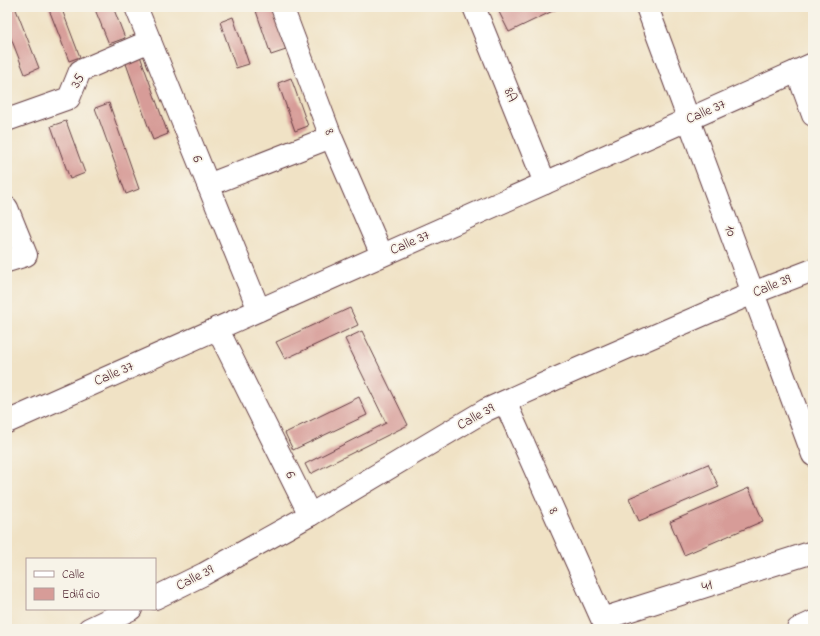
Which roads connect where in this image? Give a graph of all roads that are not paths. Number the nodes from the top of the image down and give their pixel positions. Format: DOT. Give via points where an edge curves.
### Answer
graph roads {
  1 [pos="136,7"];
  2 [pos="282,7"];
  3 [pos="474,7"];
  4 [pos="647,7"];
  5 [pos="150,41"];
  6 [pos="805,68"];
  7 [pos="813,115"];
  8 [pos="688,119"];
  9 [pos="7,120"];
  10 [pos="330,137"];
  11 [pos="546,183"];
  12 [pos="208,185"];
  13 [pos="7,208"];
  14 [pos="382,256"];
  15 [pos="7,261"];
  16 [pos="813,270"];
  17 [pos="753,293"];
  18 [pos="259,310"];
  19 [pos="217,328"];
  20 [pos="505,402"];
  21 [pos="7,422"];
  22 [pos="813,455"];
  23 [pos="310,515"];
  24 [pos="813,552"];
  25 [pos="156,598"];
  26 [pos="129,610"];
  27 [pos="602,619"];
  28 [pos="813,622"];
  29 [pos="89,629"];
  30 [pos="798,629"];
  1 -- 5 [label="street, 6"];
  2 -- 10 [label="street, 8"];
  3 -- 11 [label="street, 8A"];
  4 -- 8 [label="street, 10"];
  5 -- 9 [label="street, 35" via="80,71 69,98"];
  5 -- 12 [label="street, 6"];
  6 -- 7 [label="street"];
  6 -- 8 [label="street, Calle 37"];
  8 -- 11 [label="street, Calle 37"];
  8 -- 17 [label="street, 10"];
  10 -- 12 [label="street"];
  10 -- 14 [label="street, 8"];
  11 -- 14 [label="street, Calle 37"];
  12 -- 18 [label="street, 6"];
  13 -- 15 [label="street" via="26,255"];
  14 -- 18 [label="street, Calle 37"];
  16 -- 17 [label="street, Calle 39"];
  17 -- 20 [label="street, Calle 39"];
  17 -- 22 [label="street, 10"];
  18 -- 19 [label="street, Calle 37"];
  19 -- 21 [label="street, Calle 37"];
  19 -- 23 [label="street, 6"];
  20 -- 23 [label="street, Calle 39" via="486,410"];
  20 -- 27 [label="street, 8"];
  23 -- 25 [label="street, Calle 39"];
  24 -- 27 [label="street, 41"];
  26 -- 29 [label="street"];
  28 -- 30 [label="street"];
}
